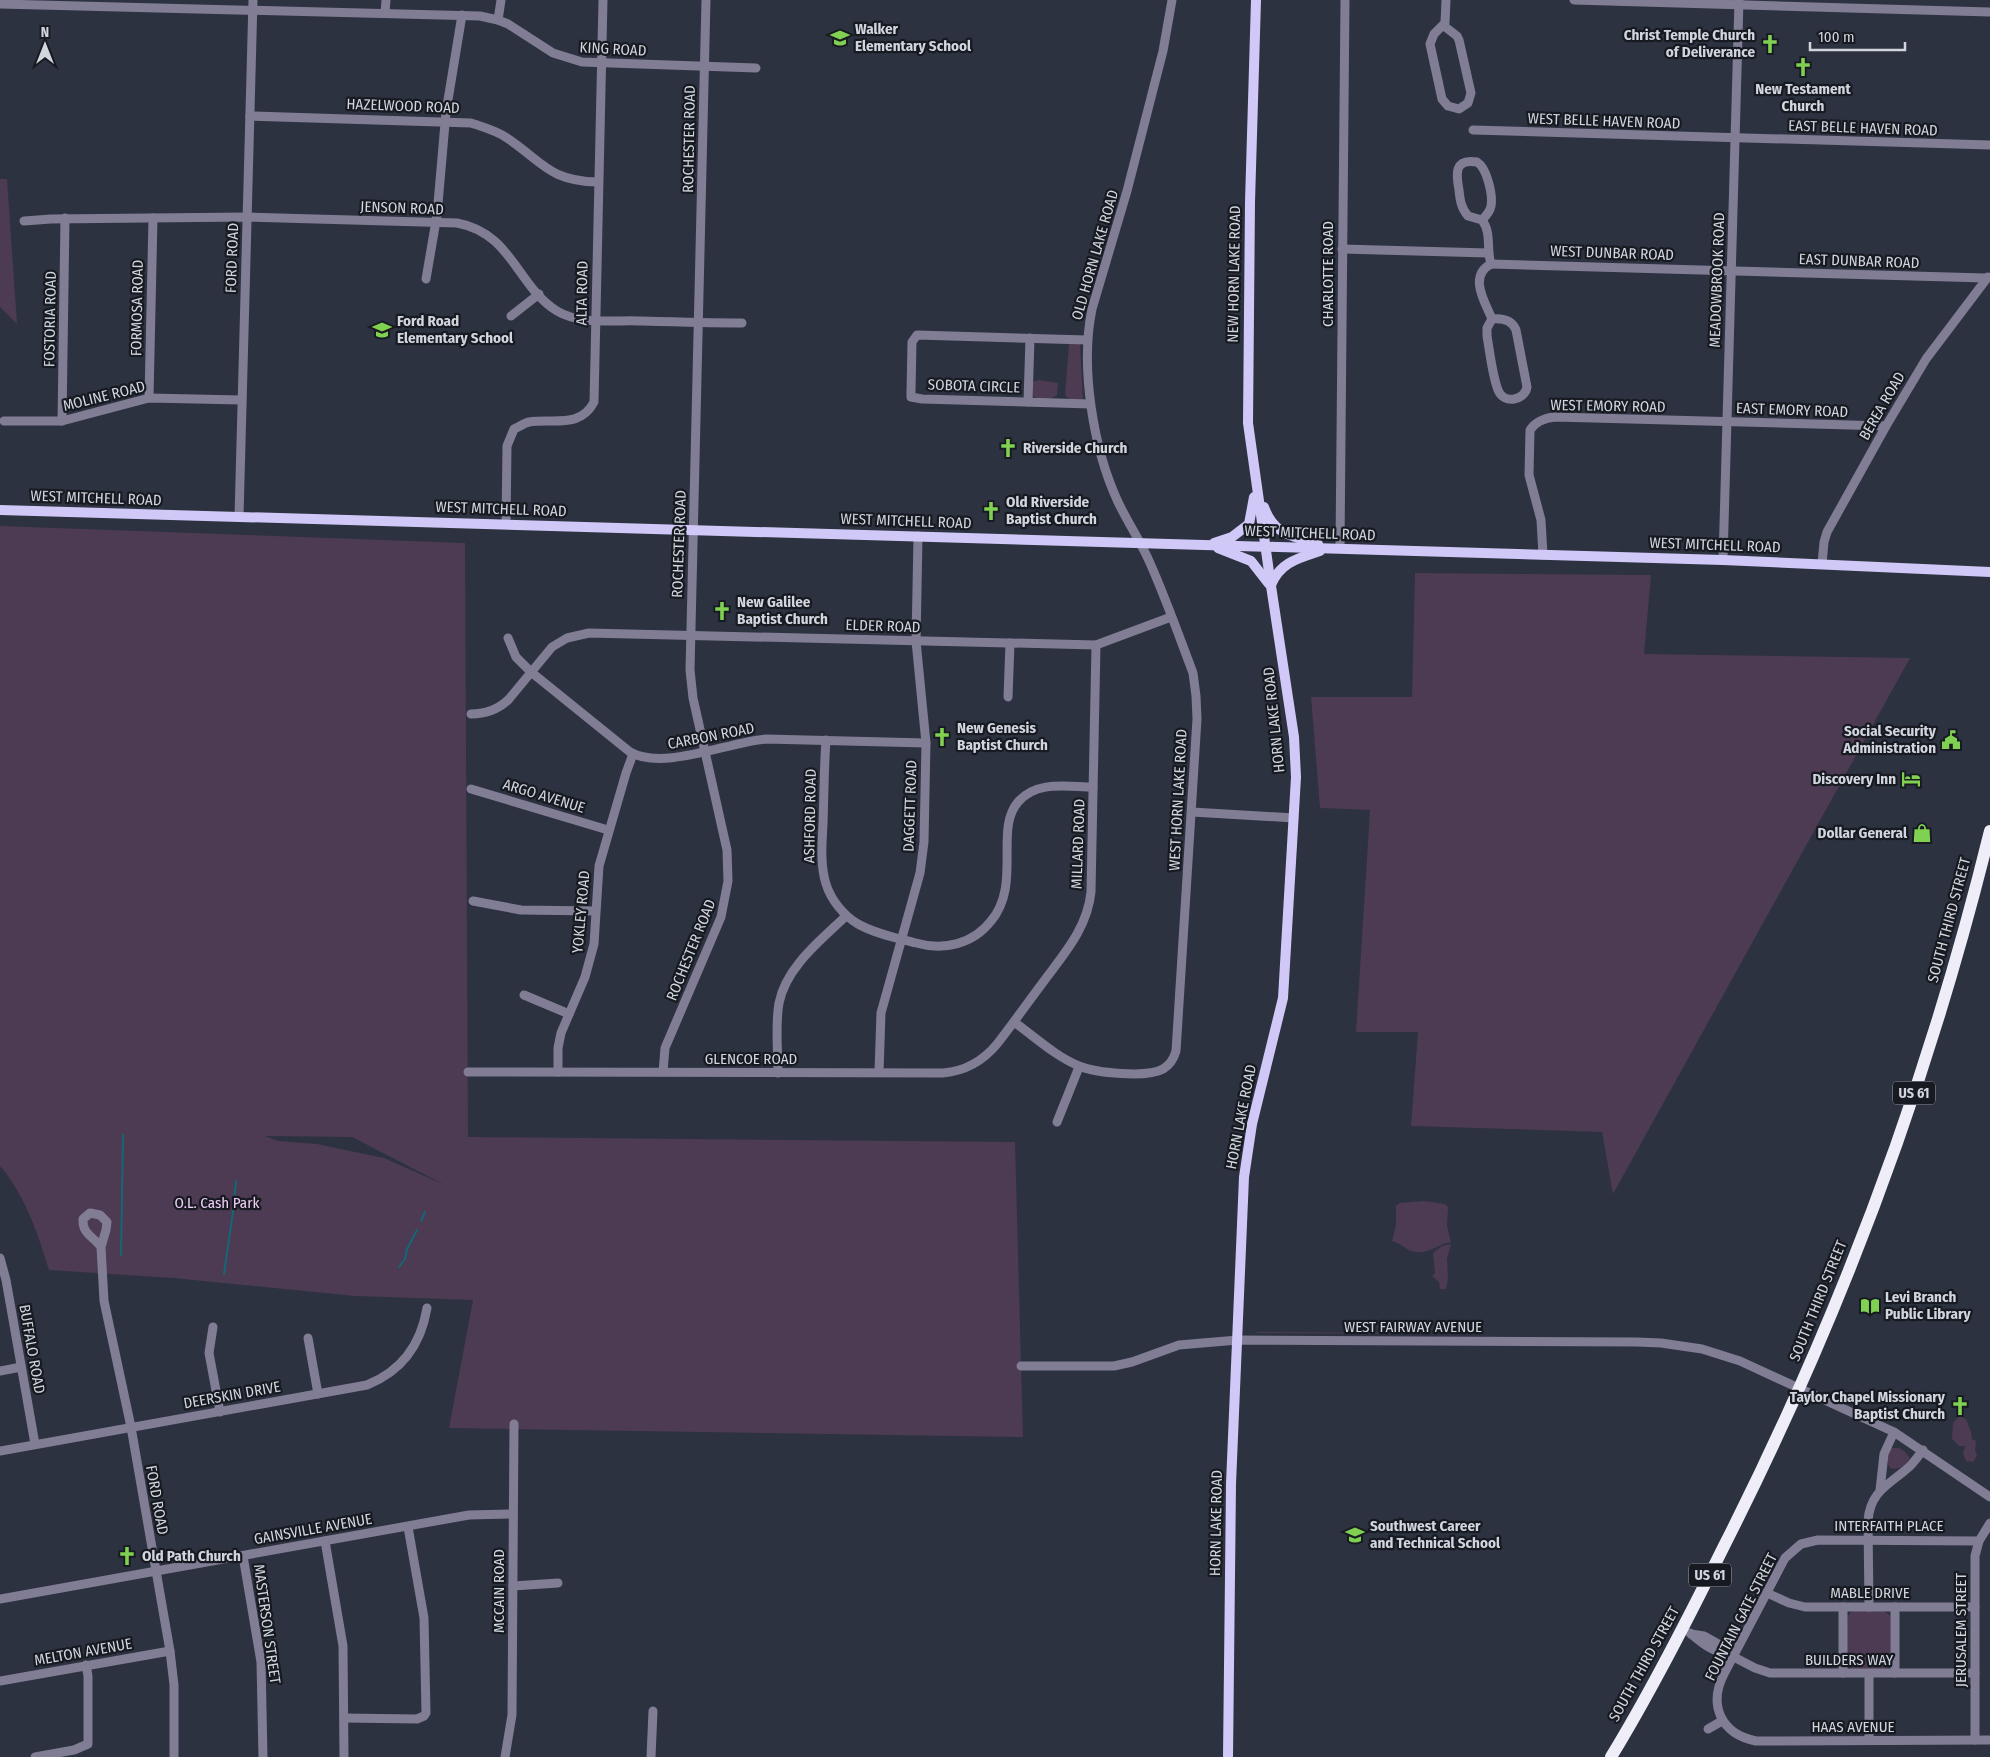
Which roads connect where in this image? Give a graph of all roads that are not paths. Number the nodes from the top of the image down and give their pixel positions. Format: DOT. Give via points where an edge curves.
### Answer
graph roads {
  1 [pos="253,0"];
  2 [pos="386,0"];
  3 [pos="501,0"];
  4 [pos="603,0"];
  5 [pos="706,0"];
  6 [pos="1172,0"];
  7 [pos="1256,0"];
  8 [pos="1345,0"];
  9 [pos="1446,0"];
  10 [pos="1574,0"];
  11 [pos="1739,2"];
  12 [pos="0,4"];
  13 [pos="253,10"];
  14 [pos="1990,12"];
  15 [pos="385,13"];
  16 [pos="462,15"];
  17 [pos="498,20"];
  18 [pos="1444,26"];
  19 [pos="601,64"];
  20 [pos="705,66"];
  21 [pos="756,68"];
  22 [pos="250,116"];
  23 [pos="444,121"];
  24 [pos="1473,130"];
  25 [pos="1734,138"];
  26 [pos="1990,145"];
  27 [pos="598,182"];
  28 [pos="247,217"];
  29 [pos="65,218"];
  30 [pos="152,218"];
  31 [pos="1482,220"];
  32 [pos="24,221"];
  33 [pos="436,222"];
  34 [pos="1342,249"];
  35 [pos="1488,253"];
  36 [pos="1492,264"];
  37 [pos="1732,270"];
  38 [pos="1988,277"];
  39 [pos="426,279"];
  40 [pos="539,294"];
  41 [pos="511,316"];
  42 [pos="595,320"];
  43 [pos="1492,320"];
  44 [pos="698,323"];
  45 [pos="742,323"];
  46 [pos="1030,338"];
  47 [pos="1087,340"];
  48 [pos="149,398"];
  49 [pos="241,400"];
  50 [pos="1028,402"];
  51 [pos="1090,404"];
  52 [pos="4,421"];
  53 [pos="62,421"];
  54 [pos="1727,422"];
  55 [pos="1886,426"];
  56 [pos="1256,486"];
  57 [pos="0,510"];
  58 [pos="239,517"];
  59 [pos="506,524"];
  60 [pos="694,529"];
  61 [pos="918,536"];
  62 [pos="1141,542"];
  63 [pos="1210,545"];
  64 [pos="1265,546"];
  65 [pos="1328,548"];
  66 [pos="1340,548"];
  67 [pos="1543,555"];
  68 [pos="1723,560"];
  69 [pos="1822,564"];
  70 [pos="1990,572"];
  71 [pos="1271,586"];
  72 [pos="1171,617"];
  73 [pos="690,635"];
  74 [pos="508,638"];
  75 [pos="916,641"];
  76 [pos="1010,643"];
  77 [pos="1096,645"];
  78 [pos="531,672"];
  79 [pos="1008,697"];
  80 [pos="471,714"];
  81 [pos="826,740"];
  82 [pos="926,742"];
  83 [pos="705,750"];
  84 [pos="633,754"];
  85 [pos="1093,787"];
  86 [pos="471,789"];
  87 [pos="1192,812"];
  88 [pos="1294,818"];
  89 [pos="608,830"];
  90 [pos="1990,831"];
  91 [pos="474,901"];
  92 [pos="595,911"];
  93 [pos="846,916"];
  94 [pos="901,939"];
  95 [pos="524,995"];
  96 [pos="569,1014"];
  97 [pos="1014,1022"];
  98 [pos="1080,1066"];
  99 [pos="468,1072"];
  100 [pos="558,1072"];
  101 [pos="663,1072"];
  102 [pos="880,1072"];
  103 [pos="778,1073"];
  104 [pos="1057,1122"];
  105 [pos="101,1247"];
  106 [pos="0,1258"];
  107 [pos="427,1308"];
  108 [pos="213,1327"];
  109 [pos="308,1338"];
  110 [pos="1238,1340"];
  111 [pos="1021,1366"];
  112 [pos="21,1367"];
  113 [pos="0,1371"];
  114 [pos="1800,1389"];
  115 [pos="318,1394"];
  116 [pos="220,1412"];
  117 [pos="514,1424"];
  118 [pos="131,1427"];
  119 [pos="1894,1432"];
  120 [pos="35,1444"];
  121 [pos="0,1450"];
  122 [pos="1923,1450"];
  123 [pos="1883,1468"];
  124 [pos="1898,1474"];
  125 [pos="1880,1490"];
  126 [pos="1990,1497"];
  127 [pos="513,1514"];
  128 [pos="1990,1523"];
  129 [pos="408,1527"];
  130 [pos="1869,1540"];
  131 [pos="325,1541"];
  132 [pos="1978,1541"];
  133 [pos="1801,1544"];
  134 [pos="243,1556"];
  135 [pos="156,1571"];
  136 [pos="558,1583"];
  137 [pos="513,1586"];
  138 [pos="1767,1593"];
  139 [pos="0,1599"];
  140 [pos="1975,1606"];
  141 [pos="1843,1607"];
  142 [pos="1869,1607"];
  143 [pos="1895,1607"];
  144 [pos="1687,1632"];
  145 [pos="170,1650"];
  146 [pos="1731,1655"];
  147 [pos="86,1665"];
  148 [pos="1843,1673"];
  149 [pos="1869,1674"];
  150 [pos="1895,1674"];
  151 [pos="1975,1674"];
  152 [pos="0,1681"];
  153 [pos="653,1711"];
  154 [pos="344,1718"];
  155 [pos="1722,1721"];
  156 [pos="1708,1729"];
  157 [pos="1870,1740"];
  158 [pos="1975,1740"];
  159 [pos="1990,1740"];
  160 [pos="35,1757"];
  161 [pos="174,1757"];
  162 [pos="263,1757"];
  163 [pos="344,1757"];
  164 [pos="505,1757"];
  165 [pos="651,1757"];
  166 [pos="1228,1757"];
  167 [pos="1611,1757"];
  1 -- 13 [label="street, FORD ROAD"];
  2 -- 15 [label="street"];
  3 -- 17 [label="street"];
  4 -- 19 [label="street, ALTA ROAD"];
  5 -- 20 [label="street, ROCHESTER ROAD"];
  6 -- 47 [label="street, OLD HORN LAKE ROAD" via="1163,51 1125,200 1092,309"];
  7 -- 56 [label="main road, NEW HORN LAKE ROAD" via="1248,423"];
  8 -- 34 [label="street, CHARLOTTE ROAD"];
  9 -- 18 [label="street"];
  10 -- 11 [label="street"];
  11 -- 14 [label="street"];
  11 -- 25 [label="street, MEADOWBROOK ROAD"];
  12 -- 13 [label="street, KING ROAD"];
  13 -- 15 [label="street, KING ROAD"];
  13 -- 22 [label="street, FORD ROAD"];
  15 -- 16 [label="street, KING ROAD"];
  16 -- 17 [label="street, KING ROAD"];
  16 -- 23 [label="street"];
  17 -- 19 [label="street, KING ROAD" via="518,29 560,57"];
  18 -- 18 [label="street" via="1432,36 1431,46 1442,99 1448,106 1459,109 1471,98 1470,90 1458,38"];
  19 -- 20 [label="street, KING ROAD"];
  19 -- 27 [label="street, ALTA ROAD"];
  20 -- 21 [label="street, KING ROAD"];
  20 -- 44 [label="street, ROCHESTER ROAD"];
  22 -- 23 [label="street, HAZELWOOD ROAD"];
  22 -- 28 [label="street, FORD ROAD"];
  23 -- 27 [label="street, HAZELWOOD ROAD" via="472,122 505,136 558,175"];
  23 -- 33 [label="street"];
  24 -- 25 [label="street, WEST BELLE HAVEN ROAD"];
  25 -- 26 [label="street, EAST BELLE HAVEN ROAD"];
  25 -- 37 [label="street, MEADOWBROOK ROAD"];
  27 -- 42 [label="street, ALTA ROAD"];
  28 -- 30 [label="street, JENSON ROAD"];
  28 -- 33 [label="street, JENSON ROAD"];
  28 -- 49 [label="street, FORD ROAD"];
  29 -- 30 [label="street, JENSON ROAD"];
  29 -- 32 [label="street, JENSON ROAD"];
  29 -- 53 [label="street, FOSTORIA ROAD"];
  30 -- 48 [label="street, FORMOSA ROAD"];
  31 -- 31 [label="street" via="1491,204 1485,171 1477,162 1467,162 1459,166 1457,172 1462,205 1468,216"];
  31 -- 35 [label="street" via="1488,234"];
  33 -- 39 [label="street"];
  33 -- 40 [label="street, JENSON ROAD" via="462,224 486,235 501,247"];
  34 -- 35 [label="street"];
  34 -- 66 [label="street, CHARLOTTE ROAD"];
  35 -- 36 [label="street"];
  36 -- 37 [label="street, WEST DUNBAR ROAD"];
  36 -- 43 [label="street" via="1482,271 1479,284"];
  37 -- 38 [label="street, EAST DUNBAR ROAD"];
  37 -- 54 [label="street, MEADOWBROOK ROAD"];
  38 -- 55 [label="street, BEREA ROAD" via="1926,359"];
  40 -- 41 [label="street"];
  40 -- 42 [label="street, JENSON ROAD" via="564,314"];
  42 -- 44 [label="street, JENSON ROAD"];
  42 -- 59 [label="street, ALTA ROAD" via="594,402 589,412 578,419 527,422 514,429 507,446"];
  43 -- 43 [label="street" via="1486,333 1498,390 1507,398 1519,398 1528,386 1516,330 1505,320"];
  44 -- 45 [label="street, JENSON ROAD"];
  44 -- 60 [label="street, ROCHESTER ROAD"];
  46 -- 47 [label="street, SOBOTA CIRCLE"];
  46 -- 50 [label="street"];
  46 -- 50 [label="street, SOBOTA CIRCLE" via="923,335 915,337 912,342 911,396"];
  47 -- 51 [label="street, OLD HORN LAKE ROAD"];
  48 -- 49 [label="street, MOLINE ROAD"];
  48 -- 53 [label="street, MOLINE ROAD"];
  49 -- 58 [label="street, FORD ROAD"];
  50 -- 51 [label="street, SOBOTA CIRCLE"];
  51 -- 62 [label="street, OLD HORN LAKE ROAD" via="1110,481"];
  52 -- 53 [label="street, MOLINE ROAD"];
  54 -- 55 [label="street, EAST EMORY ROAD"];
  54 -- 67 [label="street, WEST EMORY ROAD" via="1554,417 1538,421 1530,430 1529,471 1541,520"];
  54 -- 68 [label="street, MEADOWBROOK ROAD"];
  55 -- 69 [label="street, BEREA ROAD" via="1827,532"];
  56 -- 63 [label="main road" via="1249,524 1232,536"];
  56 -- 64 [label="main road, NEW HORN LAKE ROAD"];
  56 -- 65 [label="main road" via="1268,520 1280,531"];
  57 -- 58 [label="main road, WEST MITCHELL ROAD"];
  58 -- 59 [label="main road, WEST MITCHELL ROAD"];
  59 -- 60 [label="main road, WEST MITCHELL ROAD"];
  60 -- 61 [label="main road, WEST MITCHELL ROAD"];
  60 -- 73 [label="street, ROCHESTER ROAD"];
  61 -- 62 [label="main road, WEST MITCHELL ROAD"];
  61 -- 75 [label="street, DAGGETT ROAD"];
  62 -- 63 [label="main road, WEST MITCHELL ROAD"];
  62 -- 72 [label="street, WEST HORN LAKE ROAD"];
  63 -- 64 [label="main road, WEST MITCHELL ROAD"];
  63 -- 71 [label="main road" via="1251,561"];
  64 -- 65 [label="main road, WEST MITCHELL ROAD"];
  64 -- 71 [label="main road, HORN LAKE ROAD"];
  65 -- 66 [label="main road, WEST MITCHELL ROAD"];
  65 -- 71 [label="main road" via="1290,561 1275,574"];
  66 -- 67 [label="main road, WEST MITCHELL ROAD"];
  67 -- 68 [label="main road, WEST MITCHELL ROAD"];
  68 -- 69 [label="main road, WEST MITCHELL ROAD"];
  69 -- 70 [label="main road, WEST MITCHELL ROAD"];
  71 -- 88 [label="main road, HORN LAKE ROAD" via="1294,736"];
  72 -- 77 [label="street, ELDER ROAD"];
  72 -- 87 [label="street, WEST HORN LAKE ROAD" via="1196,689"];
  73 -- 75 [label="street, ELDER ROAD"];
  73 -- 78 [label="street, ELDER ROAD" via="583,634 566,638 552,647"];
  73 -- 83 [label="street, ROCHESTER ROAD" via="690,683"];
  74 -- 78 [label="street, CARBON ROAD" via="516,657"];
  75 -- 76 [label="street, ELDER ROAD"];
  75 -- 82 [label="street, DAGGETT ROAD"];
  76 -- 77 [label="street, ELDER ROAD"];
  76 -- 79 [label="street"];
  77 -- 85 [label="street, MILLARD ROAD"];
  78 -- 80 [label="street, ELDER ROAD" via="500,707"];
  78 -- 84 [label="street, CARBON ROAD"];
  81 -- 82 [label="street, CARBON ROAD"];
  81 -- 83 [label="street, CARBON ROAD" via="759,740"];
  81 -- 93 [label="street, ASHFORD ROAD" via="822,867 828,889"];
  82 -- 94 [label="street, DAGGETT ROAD" via="923,858"];
  83 -- 84 [label="street, CARBON ROAD" via="667,759"];
  83 -- 101 [label="street, ROCHESTER ROAD" via="727,850 728,889 720,921 665,1048"];
  84 -- 89 [label="street, YOKLEY ROAD"];
  85 -- 94 [label="street, ASHFORD ROAD" via="1043,787 1018,801 1009,821 1004,897 996,914 982,931 957,944 944,946 928,946"];
  85 -- 97 [label="street, MILLARD ROAD" via="1091,892 1086,918 1074,941"];
  86 -- 89 [label="street, ARGO AVENUE"];
  87 -- 88 [label="street"];
  87 -- 98 [label="street, WEST HORN LAKE ROAD" via="1175,1056 1168,1066 1154,1072 1104,1072"];
  88 -- 110 [label="main road, HORN LAKE ROAD" via="1283,996 1246,1161"];
  89 -- 92 [label="street, YOKLEY ROAD" via="598,872"];
  90 -- 114 [label="highway, SOUTH THIRD STREET / US 61" via="1929,1049 1886,1176"];
  91 -- 92 [label="street" via="521,910"];
  92 -- 96 [label="street, YOKLEY ROAD" via="591,958"];
  93 -- 94 [label="street, ASHFORD ROAD" via="869,930"];
  93 -- 103 [label="street" via="798,965 785,985 778,1012"];
  94 -- 102 [label="street, DAGGETT ROAD" via="881,1013"];
  95 -- 96 [label="street"];
  96 -- 100 [label="street, YOKLEY ROAD" via="559,1043"];
  97 -- 98 [label="street"];
  97 -- 102 [label="street, GLENCOE ROAD" via="987,1056 968,1068 943,1073"];
  98 -- 104 [label="street"];
  99 -- 100 [label="street, GLENCOE ROAD"];
  100 -- 101 [label="street, GLENCOE ROAD"];
  101 -- 103 [label="street, GLENCOE ROAD"];
  102 -- 103 [label="street, GLENCOE ROAD"];
  105 -- 118 [label="street, FORD ROAD" via="106,1316"];
  106 -- 112 [label="street, BUFFALO ROAD"];
  107 -- 115 [label="street, DEERSKIN DRIVE" via="417,1342 407,1358 392,1372 367,1385"];
  108 -- 116 [label="street" via="209,1353"];
  109 -- 115 [label="street"];
  110 -- 111 [label="street, WEST FAIRWAY AVENUE" via="1179,1345 1114,1366"];
  110 -- 114 [label="street, WEST FAIRWAY AVENUE" via="1660,1342 1731,1358"];
  110 -- 166 [label="main road, HORN LAKE ROAD" via="1231,1484"];
  112 -- 113 [label="street"];
  112 -- 120 [label="street, BUFFALO ROAD"];
  114 -- 119 [label="street, WEST FAIRWAY AVENUE"];
  114 -- 144 [label="highway, SOUTH THIRD STREET / US 61"];
  115 -- 116 [label="street, DEERSKIN DRIVE"];
  116 -- 118 [label="street, DEERSKIN DRIVE"];
  117 -- 127 [label="street, MCCAIN ROAD"];
  118 -- 120 [label="street, DEERSKIN DRIVE"];
  118 -- 135 [label="street, FORD ROAD"];
  119 -- 122 [label="street, WEST FAIRWAY AVENUE"];
  119 -- 123 [label="street" via="1885,1449"];
  120 -- 121 [label="street, DEERSKIN DRIVE"];
  122 -- 124 [label="street" via="1911,1465"];
  122 -- 126 [label="street, WEST FAIRWAY AVENUE"];
  123 -- 124 [label="street"];
  123 -- 125 [label="street"];
  124 -- 125 [label="street"];
  125 -- 130 [label="street" via="1869,1512"];
  127 -- 129 [label="street, GAINSVILLE AVENUE" via="476,1514"];
  127 -- 137 [label="street, MCCAIN ROAD"];
  128 -- 132 [label="street, JERUSALEM STREET"];
  129 -- 131 [label="street, GAINSVILLE AVENUE"];
  129 -- 154 [label="street" via="424,1618 426,1713 416,1719"];
  130 -- 132 [label="street, INTERFAITH PLACE"];
  130 -- 133 [label="street, INTERFAITH PLACE" via="1818,1540"];
  130 -- 142 [label="street"];
  131 -- 134 [label="street, GAINSVILLE AVENUE"];
  131 -- 154 [label="street" via="343,1646"];
  132 -- 140 [label="street, JERUSALEM STREET"];
  133 -- 138 [label="street, FOUNTAIN GATE STREET" via="1785,1558"];
  134 -- 135 [label="street, GAINSVILLE AVENUE"];
  134 -- 162 [label="street, MASTERSON STREET" via="261,1662"];
  135 -- 139 [label="street, GAINSVILLE AVENUE"];
  135 -- 145 [label="street, FORD ROAD"];
  136 -- 137 [label="street"];
  137 -- 164 [label="street, MCCAIN ROAD" via="512,1715"];
  138 -- 141 [label="street, MABLE DRIVE" via="1801,1606"];
  138 -- 146 [label="street, FOUNTAIN GATE STREET"];
  140 -- 143 [label="street, MABLE DRIVE"];
  140 -- 151 [label="street, JERUSALEM STREET"];
  141 -- 142 [label="street, MABLE DRIVE"];
  141 -- 148 [label="street"];
  142 -- 143 [label="street, MABLE DRIVE"];
  143 -- 150 [label="street"];
  144 -- 146 [label="street, BUILDERS WAY" via="1704,1636"];
  144 -- 167 [label="highway, SOUTH THIRD STREET / US 61"];
  145 -- 147 [label="street, MELTON AVENUE"];
  145 -- 161 [label="street, FORD ROAD" via="174,1685"];
  146 -- 148 [label="street, BUILDERS WAY" via="1774,1674"];
  146 -- 155 [label="street, FOUNTAIN GATE STREET" via="1718,1689"];
  147 -- 152 [label="street, MELTON AVENUE"];
  147 -- 160 [label="street" via="88,1744"];
  148 -- 149 [label="street, BUILDERS WAY"];
  149 -- 150 [label="street, BUILDERS WAY"];
  149 -- 157 [label="street"];
  150 -- 151 [label="street, BUILDERS WAY"];
  151 -- 158 [label="street, JERUSALEM STREET"];
  153 -- 165 [label="street"];
  154 -- 163 [label="street"];
  155 -- 156 [label="street"];
  155 -- 157 [label="street, HAAS AVENUE" via="1741,1736 1756,1741"];
  157 -- 158 [label="street, HAAS AVENUE"];
  158 -- 159 [label="street, HAAS AVENUE"];
}
